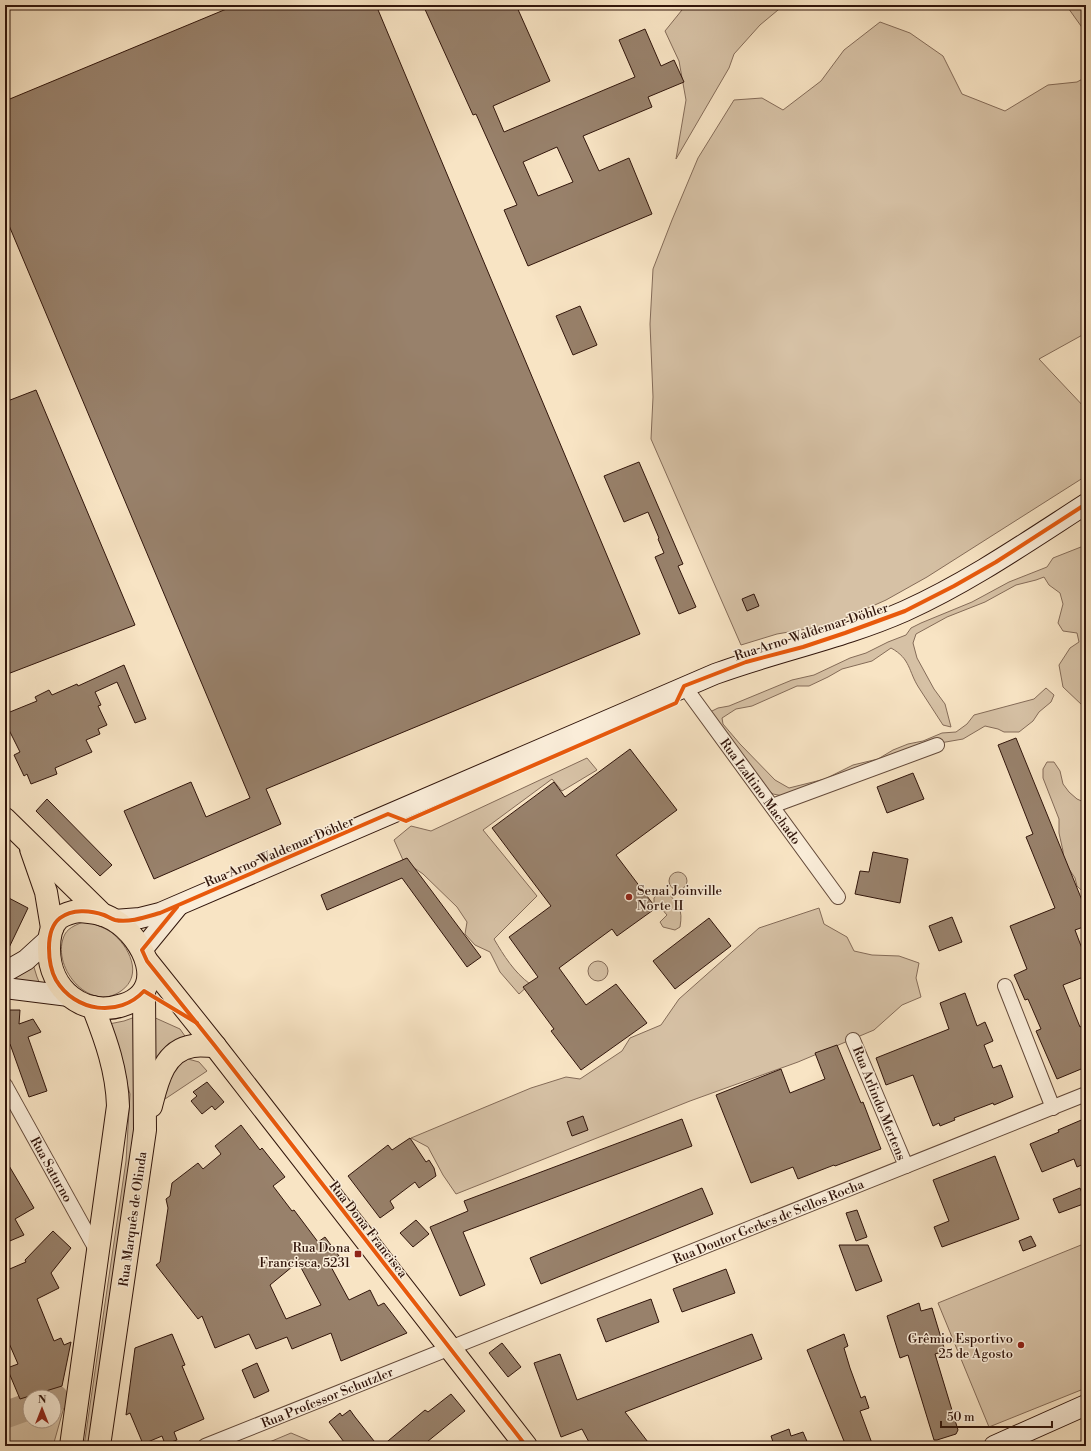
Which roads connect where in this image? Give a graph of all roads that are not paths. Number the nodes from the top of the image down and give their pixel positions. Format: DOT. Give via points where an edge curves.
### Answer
graph roads {
  1 [pos="1086,504"];
  2 [pos="684,686"];
  3 [pos="937,745"];
  4 [pos="772,806"];
  5 [pos="5,819"];
  6 [pos="30,844"];
  7 [pos="838,897"];
  8 [pos="178,905"];
  9 [pos="109,917"];
  10 [pos="50,934"];
  11 [pos="145,955"];
  12 [pos="5,972"];
  13 [pos="1005,986"];
  14 [pos="5,988"];
  15 [pos="144,991"];
  16 [pos="69,996"];
  17 [pos="93,1007"];
  18 [pos="197,1023"];
  19 [pos="853,1040"];
  20 [pos="215,1046"];
  21 [pos="5,1085"];
  22 [pos="1086,1094"];
  23 [pos="1053,1108"];
  24 [pos="145,1130"];
  25 [pos="906,1166"];
  26 [pos="98,1253"];
  27 [pos="449,1349"];
  28 [pos="1086,1405"];
  29 [pos="71,1446"];
  30 [pos="99,1446"];
  31 [pos="205,1446"];
  32 [pos="526,1446"];
  33 [pos="994,1446"];
  1 -- 2 [label="main road, Rua Arno Waldemar Döhler" via="996,562 905,611 810,645 746,662"];
  2 -- 4 [label="street, Rua Izaltino Machado"];
  2 -- 8 [label="main road, Rua Arno Waldemar Döhler"];
  3 -- 4 [label="street"];
  4 -- 7 [label="street, Rua Izaltino Machado"];
  5 -- 6 [label="main road"];
  6 -- 9 [label="main road"];
  6 -- 10 [label="main road" via="46,892"];
  8 -- 9 [label="main road, Rua Arno Waldemar Döhler" via="140,918"];
  8 -- 11 [label="main road, Rua Arno Waldemar Döhler"];
  9 -- 10 [label="main road" via="79,911 68,913 59,918"];
  9 -- 11 [label="main road" via="127,929"];
  10 -- 12 [label="main road" via="26,960"];
  10 -- 16 [label="main road" via="51,966 56,979"];
  11 -- 15 [label="main road" via="149,978"];
  11 -- 18 [label="main road, Rua Dona Francisca"];
  13 -- 23 [label="street"];
  14 -- 16 [label="main road"];
  15 -- 17 [label="main road" via="138,998 123,1005"];
  15 -- 18 [label="main road, Rua Dona Francisca"];
  15 -- 24 [label="main road, Rua Marquês de Olinda"];
  16 -- 17 [label="main road"];
  17 -- 26 [label="main road" via="106,1038 114,1067 118,1106"];
  18 -- 20 [label="main road, Rua Dona Francisca"];
  19 -- 25 [label="street, Rua Arlindo Mertens"];
  20 -- 24 [label="main road" via="193,1046 179,1051 168,1061 157,1085"];
  20 -- 27 [label="main road, Rua Dona Francisca"];
  21 -- 26 [label="street, Rua Saturno"];
  22 -- 23 [label="street, Rua Doutor Gerkes de Sellos Rocha"];
  23 -- 25 [label="street, Rua Doutor Gerkes de Sellos Rocha"];
  24 -- 30 [label="main road, Rua Marquês de Olinda"];
  25 -- 27 [label="street, Rua Doutor Gerkes de Sellos Rocha"];
  26 -- 29 [label="main road"];
  27 -- 31 [label="street, Rua Professor Schutzler"];
  27 -- 32 [label="main road, Rua Dona Francisca"];
  28 -- 33 [label="main road"];
}
